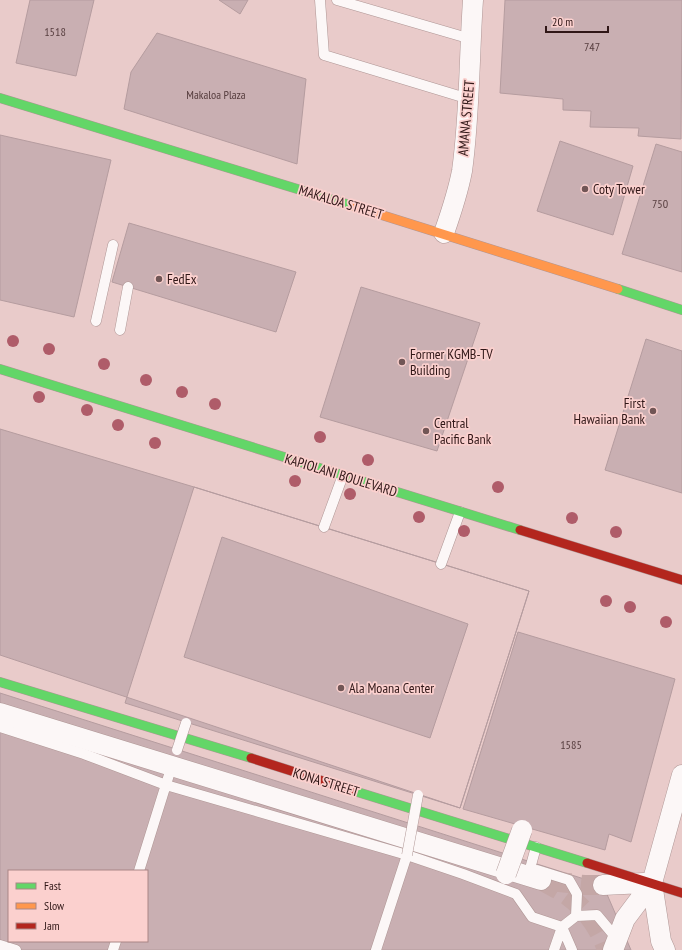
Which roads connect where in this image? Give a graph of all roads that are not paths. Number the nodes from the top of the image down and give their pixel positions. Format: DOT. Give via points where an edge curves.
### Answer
graph roads {
  1 [pos="320,0"];
  2 [pos="337,0"];
  3 [pos="473,0"];
  4 [pos="470,38"];
  5 [pos="0,98"];
  6 [pos="469,99"];
  7 [pos="444,233"];
  8 [pos="113,245"];
  9 [pos="128,287"];
  10 [pos="682,310"];
  11 [pos="96,321"];
  12 [pos="120,330"];
  13 [pos="0,369"];
  14 [pos="342,475"];
  15 [pos="460,512"];
  16 [pos="324,527"];
  17 [pos="441,564"];
  18 [pos="682,580"];
  19 [pos="0,682"];
  20 [pos="0,713"];
  21 [pos="186,722"];
  22 [pos="0,727"];
  23 [pos="190,739"];
  24 [pos="194,750"];
  25 [pos="682,775"];
  26 [pos="239,780"];
  27 [pos="166,785"];
  28 [pos="418,795"];
  29 [pos="522,828"];
  30 [pos="353,840"];
  31 [pos="536,847"];
  32 [pos="479,854"];
  33 [pos="407,855"];
  34 [pos="139,870"];
  35 [pos="506,874"];
  36 [pos="535,878"];
  37 [pos="652,883"];
  38 [pos="603,885"];
  39 [pos="682,893"];
  40 [pos="576,916"];
  41 [pos="562,927"];
  42 [pos="613,941"];
  43 [pos="0,945"];
  44 [pos="16,950"];
  45 [pos="376,950"];
  46 [pos="554,950"];
  47 [pos="572,950"];
  48 [pos="665,950"];
  1 -- 6 [label="lane" via="324,55"];
  2 -- 4 [label="lane"];
  3 -- 4 [label="street, AMANA STREET"];
  4 -- 6 [label="street, AMANA STREET"];
  5 -- 7 [label="street, MAKALOA STREET"];
  6 -- 7 [label="street, AMANA STREET" via="462,172"];
  7 -- 10 [label="street, MAKALOA STREET"];
  8 -- 11 [label="lane"];
  9 -- 12 [label="lane"];
  13 -- 14 [label="street, KAPIOLANI BOULEVARD"];
  14 -- 15 [label="street, KAPIOLANI BOULEVARD"];
  14 -- 16 [label="lane"];
  15 -- 17 [label="lane"];
  15 -- 18 [label="street, KAPIOLANI BOULEVARD"];
  19 -- 23 [label="street, KONA STREET"];
  20 -- 36 [label="street"];
  21 -- 27 [label="lane, bridge"];
  22 -- 27 [label="lane" via="84,754"];
  23 -- 24 [label="lane"];
  23 -- 31 [label="street, KONA STREET"];
  25 -- 37 [label="street"];
  26 -- 30 [label="lane" via="351,817"];
  27 -- 30 [label="lane"];
  27 -- 34 [label="lane"];
  28 -- 33 [label="lane, bridge"];
  29 -- 35 [label="street, bridge"];
  30 -- 33 [label="lane"];
  31 -- 36 [label="lane"];
  31 -- 37 [label="street, KONA STREET"];
  32 -- 40 [label="lane" via="569,880 577,894"];
  33 -- 41 [label="lane" via="516,894 532,917"];
  33 -- 45 [label="lane"];
  37 -- 38 [label="street, KONA STREET"];
  37 -- 39 [label="street, KONA STREET"];
  37 -- 42 [label="street" via="625,919"];
  37 -- 48 [label="street" via="661,941"];
  40 -- 41 [label="lane"];
  40 -- 42 [label="lane" via="597,915"];
  41 -- 46 [label="lane"];
  41 -- 47 [label="lane"];
  43 -- 44 [label="lane"];
}
